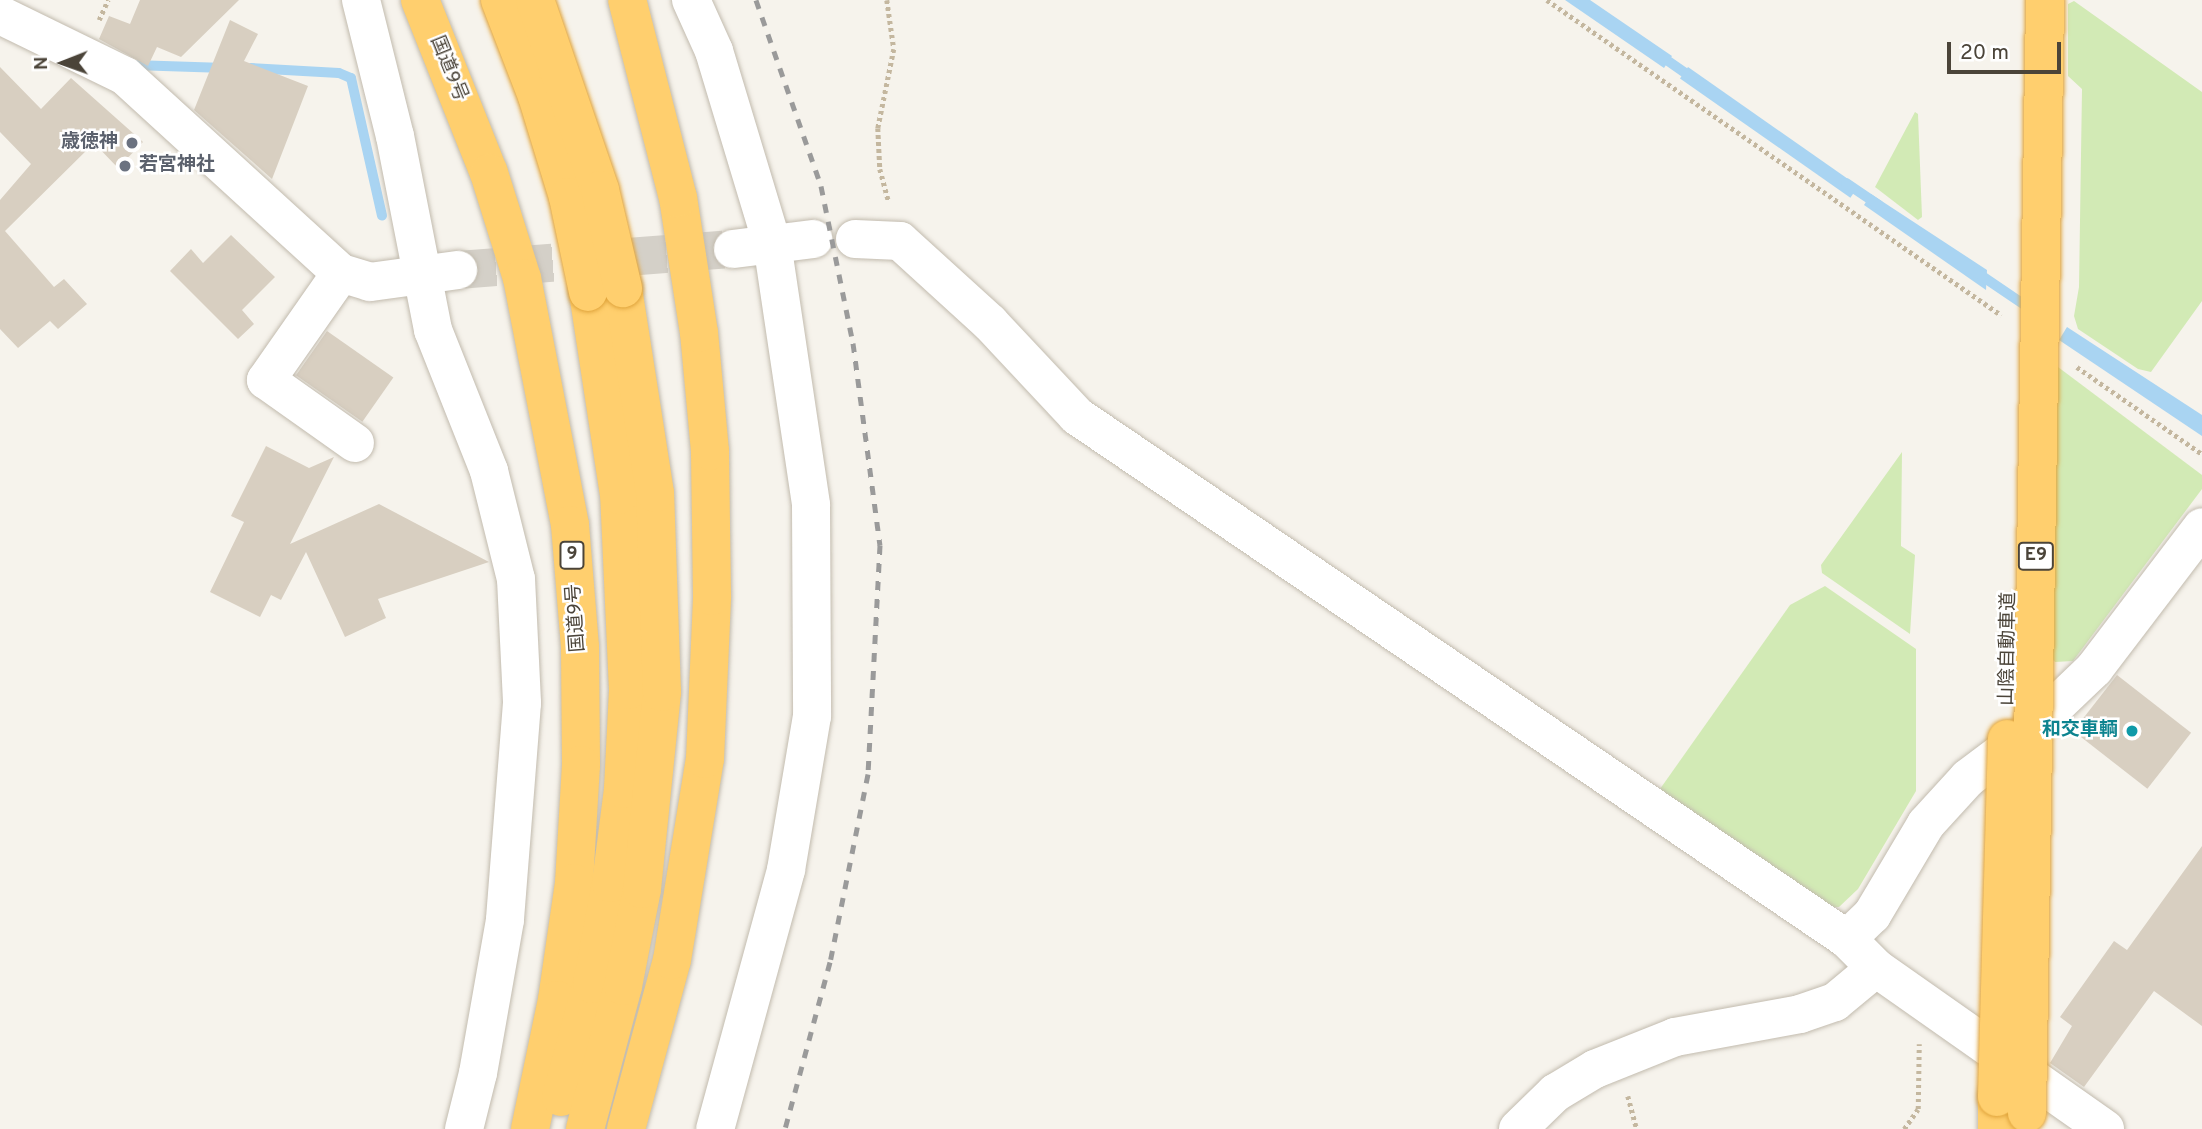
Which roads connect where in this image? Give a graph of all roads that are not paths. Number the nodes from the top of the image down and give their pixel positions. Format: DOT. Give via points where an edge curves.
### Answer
graph roads {
  1 [pos="361,0"];
  2 [pos="419,0"];
  3 [pos="500,0"];
  4 [pos="535,0"];
  5 [pos="627,0"];
  6 [pos="691,0"];
  7 [pos="2019,0"];
  8 [pos="2045,0"];
  9 [pos="0,15"];
  10 [pos="813,239"];
  11 [pos="855,239"];
  12 [pos="772,243"];
  13 [pos="733,249"];
  14 [pos="458,270"];
  15 [pos="341,273"];
  16 [pos="420,275"];
  17 [pos="605,290"];
  18 [pos="355,443"];
  19 [pos="2202,527"];
  20 [pos="1847,939"];
  21 [pos="1876,968"];
  22 [pos="2012,1117"];
  23 [pos="464,1129"];
  24 [pos="530,1129"];
  25 [pos="552,1129"];
  26 [pos="585,1129"];
  27 [pos="626,1129"];
  28 [pos="715,1129"];
  29 [pos="1518,1129"];
  30 [pos="2105,1129"];
  1 -- 16 [label="street" via="395,136"];
  2 -- 24 [label="highway, 国道9号 / 9" via="489,173 522,278 570,525 580,647 581,765 574,883 557,1000"];
  3 -- 17 [label="highway, bridge"];
  4 -- 17 [label="highway, bridge" via="600,190"];
  5 -- 27 [label="highway" via="678,198 699,333 710,451 712,596 705,759 671,960"];
  6 -- 12 [label="street" via="714,51"];
  7 -- 22 [label="highway, 山陰自動車道 / E9, bridge"];
  8 -- 22 [label="highway, 山陰自動車道 / E9, bridge"];
  9 -- 15 [label="street" via="125,76"];
  10 -- 12 [label="street"];
  11 -- 20 [label="street" via="900,241 990,323 1077,416"];
  12 -- 13 [label="street"];
  12 -- 28 [label="street" via="811,505 812,716 786,870"];
  14 -- 16 [label="street"];
  15 -- 16 [label="street" via="370,282"];
  15 -- 18 [label="street" via="266,380"];
  16 -- 23 [label="street" via="433,330 489,471 516,579 521,636 522,703 505,920"];
  17 -- 25 [label="highway" via="628,702 611,883 592,984"];
  17 -- 26 [label="highway" via="655,493 662,692 642,888 623,986"];
  19 -- 20 [label="street" via="2094,668 2024,736 1968,778 1926,824 1872,915"];
  20 -- 21 [label="street"];
  21 -- 29 [label="street" via="1835,1002 1800,1014 1675,1037 1595,1069 1555,1093"];
  21 -- 30 [label="street"];
}
